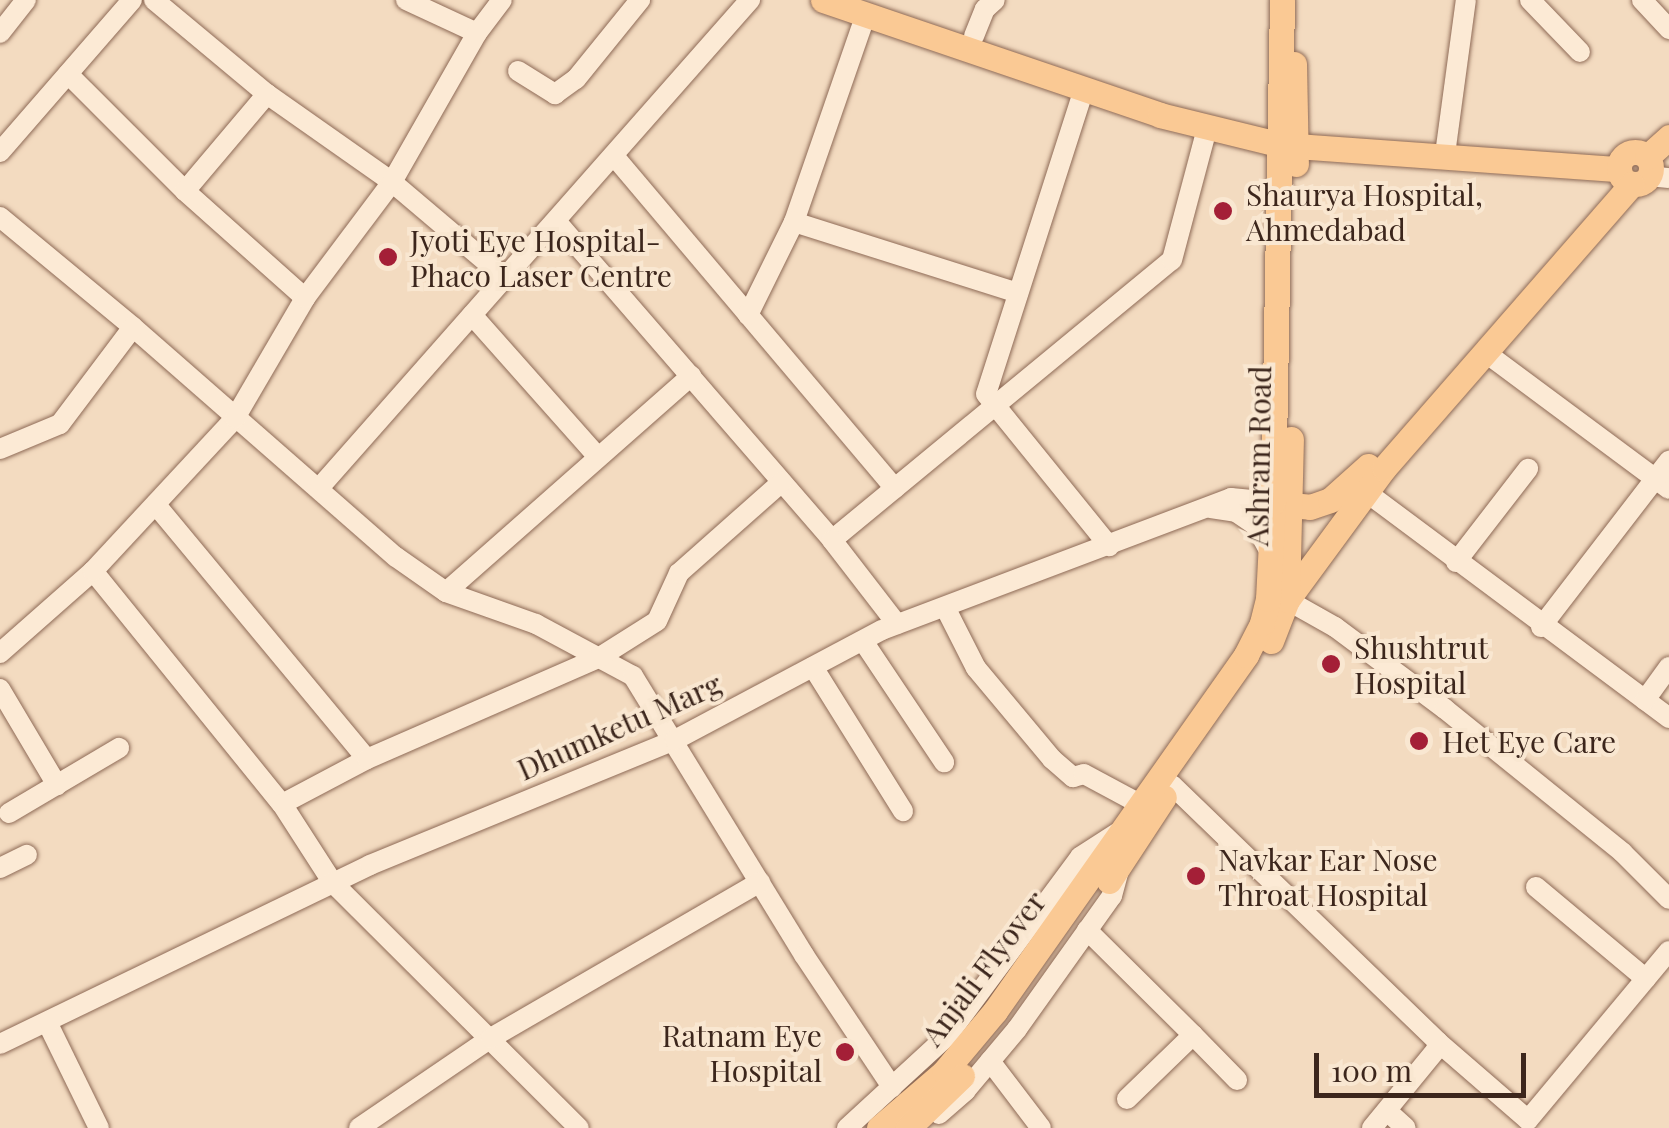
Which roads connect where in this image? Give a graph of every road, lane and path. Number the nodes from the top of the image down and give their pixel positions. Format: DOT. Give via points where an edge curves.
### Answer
graph roads {
  1 [pos="26,0"];
  2 [pos="132,0"];
  3 [pos="154,0"];
  4 [pos="406,0"];
  5 [pos="502,0"];
  6 [pos="640,0"];
  7 [pos="750,0"];
  8 [pos="823,0"];
  9 [pos="995,0"];
  10 [pos="1282,0"];
  11 [pos="1297,0"];
  12 [pos="1466,0"];
  13 [pos="1530,0"];
  14 [pos="1642,0"];
  15 [pos="865,7"];
  16 [pos="1669,29"];
  17 [pos="477,32"];
  18 [pos="0,33"];
  19 [pos="974,36"];
  20 [pos="1580,52"];
  21 [pos="518,71"];
  22 [pos="68,74"];
  23 [pos="1084,89"];
  24 [pos="268,94"];
  25 [pos="1207,128"];
  26 [pos="1289,137"];
  27 [pos="1669,137"];
  28 [pos="1446,147"];
  29 [pos="0,152"];
  30 [pos="614,156"];
  31 [pos="1637,171"];
  32 [pos="392,182"];
  33 [pos="185,191"];
  34 [pos="0,218"];
  35 [pos="556,222"];
  36 [pos="794,222"];
  37 [pos="505,278"];
  38 [pos="1018,294"];
  39 [pos="306,298"];
  40 [pos="748,314"];
  41 [pos="472,315"];
  42 [pos="133,326"];
  43 [pos="1486,353"];
  44 [pos="691,376"];
  45 [pos="995,405"];
  46 [pos="235,418"];
  47 [pos="0,449"];
  48 [pos="598,457"];
  49 [pos="1669,461"];
  50 [pos="1528,469"];
  51 [pos="782,482"];
  52 [pos="1662,484"];
  53 [pos="320,487"];
  54 [pos="895,488"];
  55 [pos="1359,488"];
  56 [pos="1282,505"];
  57 [pos="156,506"];
  58 [pos="1209,508"];
  59 [pos="832,540"];
  60 [pos="1109,546"];
  61 [pos="1271,554"];
  62 [pos="1456,562"];
  63 [pos="93,572"];
  64 [pos="446,592"];
  65 [pos="1278,600"];
  66 [pos="944,607"];
  67 [pos="897,624"];
  68 [pos="1541,626"];
  69 [pos="863,640"];
  70 [pos="0,654"];
  71 [pos="600,657"];
  72 [pos="813,667"];
  73 [pos="1669,667"];
  74 [pos="0,689"];
  75 [pos="1645,700"];
  76 [pos="1669,718"];
  77 [pos="676,740"];
  78 [pos="119,748"];
  79 [pos="367,759"];
  80 [pos="944,762"];
  81 [pos="57,786"];
  82 [pos="1172,786"];
  83 [pos="282,804"];
  84 [pos="1140,804"];
  85 [pos="903,811"];
  86 [pos="9,813"];
  87 [pos="1120,831"];
  88 [pos="27,855"];
  89 [pos="0,868"];
  90 [pos="1109,871"];
  91 [pos="760,882"];
  92 [pos="333,883"];
  93 [pos="1536,888"];
  94 [pos="1669,899"];
  95 [pos="1087,930"];
  96 [pos="1669,951"];
  97 [pos="1646,979"];
  98 [pos="47,1022"];
  99 [pos="1193,1034"];
  100 [pos="491,1038"];
  101 [pos="1438,1042"];
  102 [pos="0,1044"];
  103 [pos="990,1061"];
  104 [pos="1237,1080"];
  105 [pos="892,1087"];
  106 [pos="1127,1098"];
  107 [pos="1387,1112"];
  108 [pos="99,1128"];
  109 [pos="359,1128"];
  110 [pos="579,1128"];
  111 [pos="847,1128"];
  112 [pos="880,1128"];
  113 [pos="908,1128"];
  114 [pos="923,1128"];
  115 [pos="1041,1128"];
  116 [pos="1372,1128"];
  117 [pos="1406,1128"];
  1 -- 18 [label="street"];
  2 -- 22 [label="street"];
  3 -- 24 [label="street"];
  4 -- 17 [label="street"];
  5 -- 17 [label="street"];
  6 -- 21 [label="street" via="576,79 555,94"];
  7 -- 30 [label="street"];
  8 -- 15 [label="main road"];
  9 -- 19 [label="street"];
  10 -- 26 [label="main road, Ashram Road"];
  11 -- 26 [label="main road, Ashram Road"];
  12 -- 28 [label="street"];
  13 -- 20 [label="street"];
  14 -- 16 [label="street"];
  15 -- 19 [label="main road"];
  15 -- 23 [label="main road"];
  15 -- 36 [label="street"];
  17 -- 32 [label="street"];
  19 -- 26 [label="main road" via="1164,104"];
  22 -- 29 [label="street"];
  22 -- 33 [label="street"];
  23 -- 25 [label="main road"];
  23 -- 38 [label="street"];
  24 -- 32 [label="street"];
  24 -- 33 [label="street"];
  25 -- 26 [label="main road"];
  25 -- 45 [label="street" via="1172,260"];
  26 -- 28 [label="main road"];
  26 -- 31 [label="main road"];
  26 -- 56 [label="main road, Ashram Road"];
  27 -- 31 [label="main road"];
  28 -- 31 [label="main road"];
  30 -- 35 [label="street"];
  30 -- 40 [label="street"];
  31 -- 43 [label="main road"];
  31 -- 55 [label="main road"];
  32 -- 37 [label="street"];
  32 -- 39 [label="street"];
  33 -- 39 [label="street"];
  34 -- 42 [label="street"];
  35 -- 37 [label="street"];
  35 -- 44 [label="street"];
  36 -- 38 [label="street"];
  36 -- 40 [label="street"];
  37 -- 41 [label="street"];
  38 -- 45 [label="street" via="986,394"];
  39 -- 46 [label="street"];
  40 -- 54 [label="street"];
  41 -- 48 [label="street"];
  41 -- 53 [label="street"];
  42 -- 46 [label="street"];
  42 -- 47 [label="street" via="60,424"];
  43 -- 52 [label="street"];
  43 -- 55 [label="main road"];
  44 -- 48 [label="street"];
  44 -- 51 [label="street"];
  45 -- 54 [label="street"];
  45 -- 60 [label="street"];
  46 -- 53 [label="street"];
  46 -- 57 [label="street"];
  48 -- 64 [label="street"];
  49 -- 52 [label="street"];
  50 -- 62 [label="street"];
  51 -- 59 [label="street"];
  51 -- 71 [label="street" via="679,573 657,621"];
  52 -- 68 [label="street"];
  53 -- 64 [label="street" via="396,557"];
  54 -- 59 [label="street"];
  55 -- 56 [label="main road" via="1330,500"];
  55 -- 62 [label="street"];
  55 -- 65 [label="main road"];
  56 -- 58 [label="street, Dhumketu Marg" via="1231,498"];
  56 -- 61 [label="main road, Ashram Road"];
  56 -- 65 [label="main road, Ashram Road"];
  57 -- 63 [label="street"];
  57 -- 79 [label="street"];
  58 -- 60 [label="street, Dhumketu Marg"];
  58 -- 61 [label="street" via="1236,512 1256,525"];
  59 -- 67 [label="street"];
  60 -- 66 [label="street, Dhumketu Marg"];
  61 -- 65 [label="main road, Ashram Road"];
  62 -- 68 [label="street"];
  63 -- 70 [label="street"];
  63 -- 83 [label="street"];
  64 -- 71 [label="street" via="536,624"];
  65 -- 82 [label="main road, Ashram Road" via="1258,664"];
  65 -- 84 [label="main road, Ashram Road"];
  65 -- 94 [label="street" via="1335,627 1445,710 1622,852"];
  66 -- 67 [label="street, Dhumketu Marg"];
  66 -- 84 [label="street" via="976,668 1052,759 1073,777 1084,774"];
  67 -- 69 [label="street, Dhumketu Marg"];
  68 -- 75 [label="street"];
  69 -- 72 [label="street, Dhumketu Marg"];
  69 -- 80 [label="street"];
  71 -- 77 [label="street" via="633,676"];
  71 -- 79 [label="street"];
  72 -- 77 [label="street, Dhumketu Marg"];
  72 -- 85 [label="street"];
  73 -- 75 [label="street"];
  74 -- 81 [label="street"];
  75 -- 76 [label="street"];
  77 -- 91 [label="street"];
  77 -- 92 [label="street, Dhumketu Marg"];
  78 -- 81 [label="street"];
  79 -- 83 [label="street"];
  81 -- 86 [label="street"];
  82 -- 90 [label="main road, Ashram Road"];
  82 -- 101 [label="street"];
  83 -- 92 [label="street"];
  84 -- 87 [label="main road, Ashram Road"];
  87 -- 90 [label="main road, Anjali Flyover"];
  87 -- 105 [label="street" via="1080,857 948,1035"];
  88 -- 89 [label="street"];
  90 -- 95 [label="street" via="1112,896"];
  90 -- 112 [label="main road, Anjali Flyover" via="957,1057"];
  90 -- 113 [label="main road, Anjali Flyover" via="982,1054"];
  91 -- 100 [label="street"];
  91 -- 105 [label="street"];
  92 -- 98 [label="street, Dhumketu Marg"];
  92 -- 100 [label="street"];
  93 -- 97 [label="street"];
  95 -- 99 [label="street"];
  95 -- 103 [label="street"];
  96 -- 97 [label="street"];
  97 -- 101 [label="street" via="1528,1120"];
  98 -- 102 [label="street, Dhumketu Marg"];
  98 -- 108 [label="street"];
  99 -- 104 [label="street"];
  99 -- 106 [label="street"];
  100 -- 109 [label="street"];
  100 -- 110 [label="street"];
  101 -- 107 [label="street"];
  103 -- 114 [label="street"];
  103 -- 115 [label="street"];
  105 -- 111 [label="street"];
  107 -- 116 [label="street"];
  107 -- 117 [label="street"];
}
